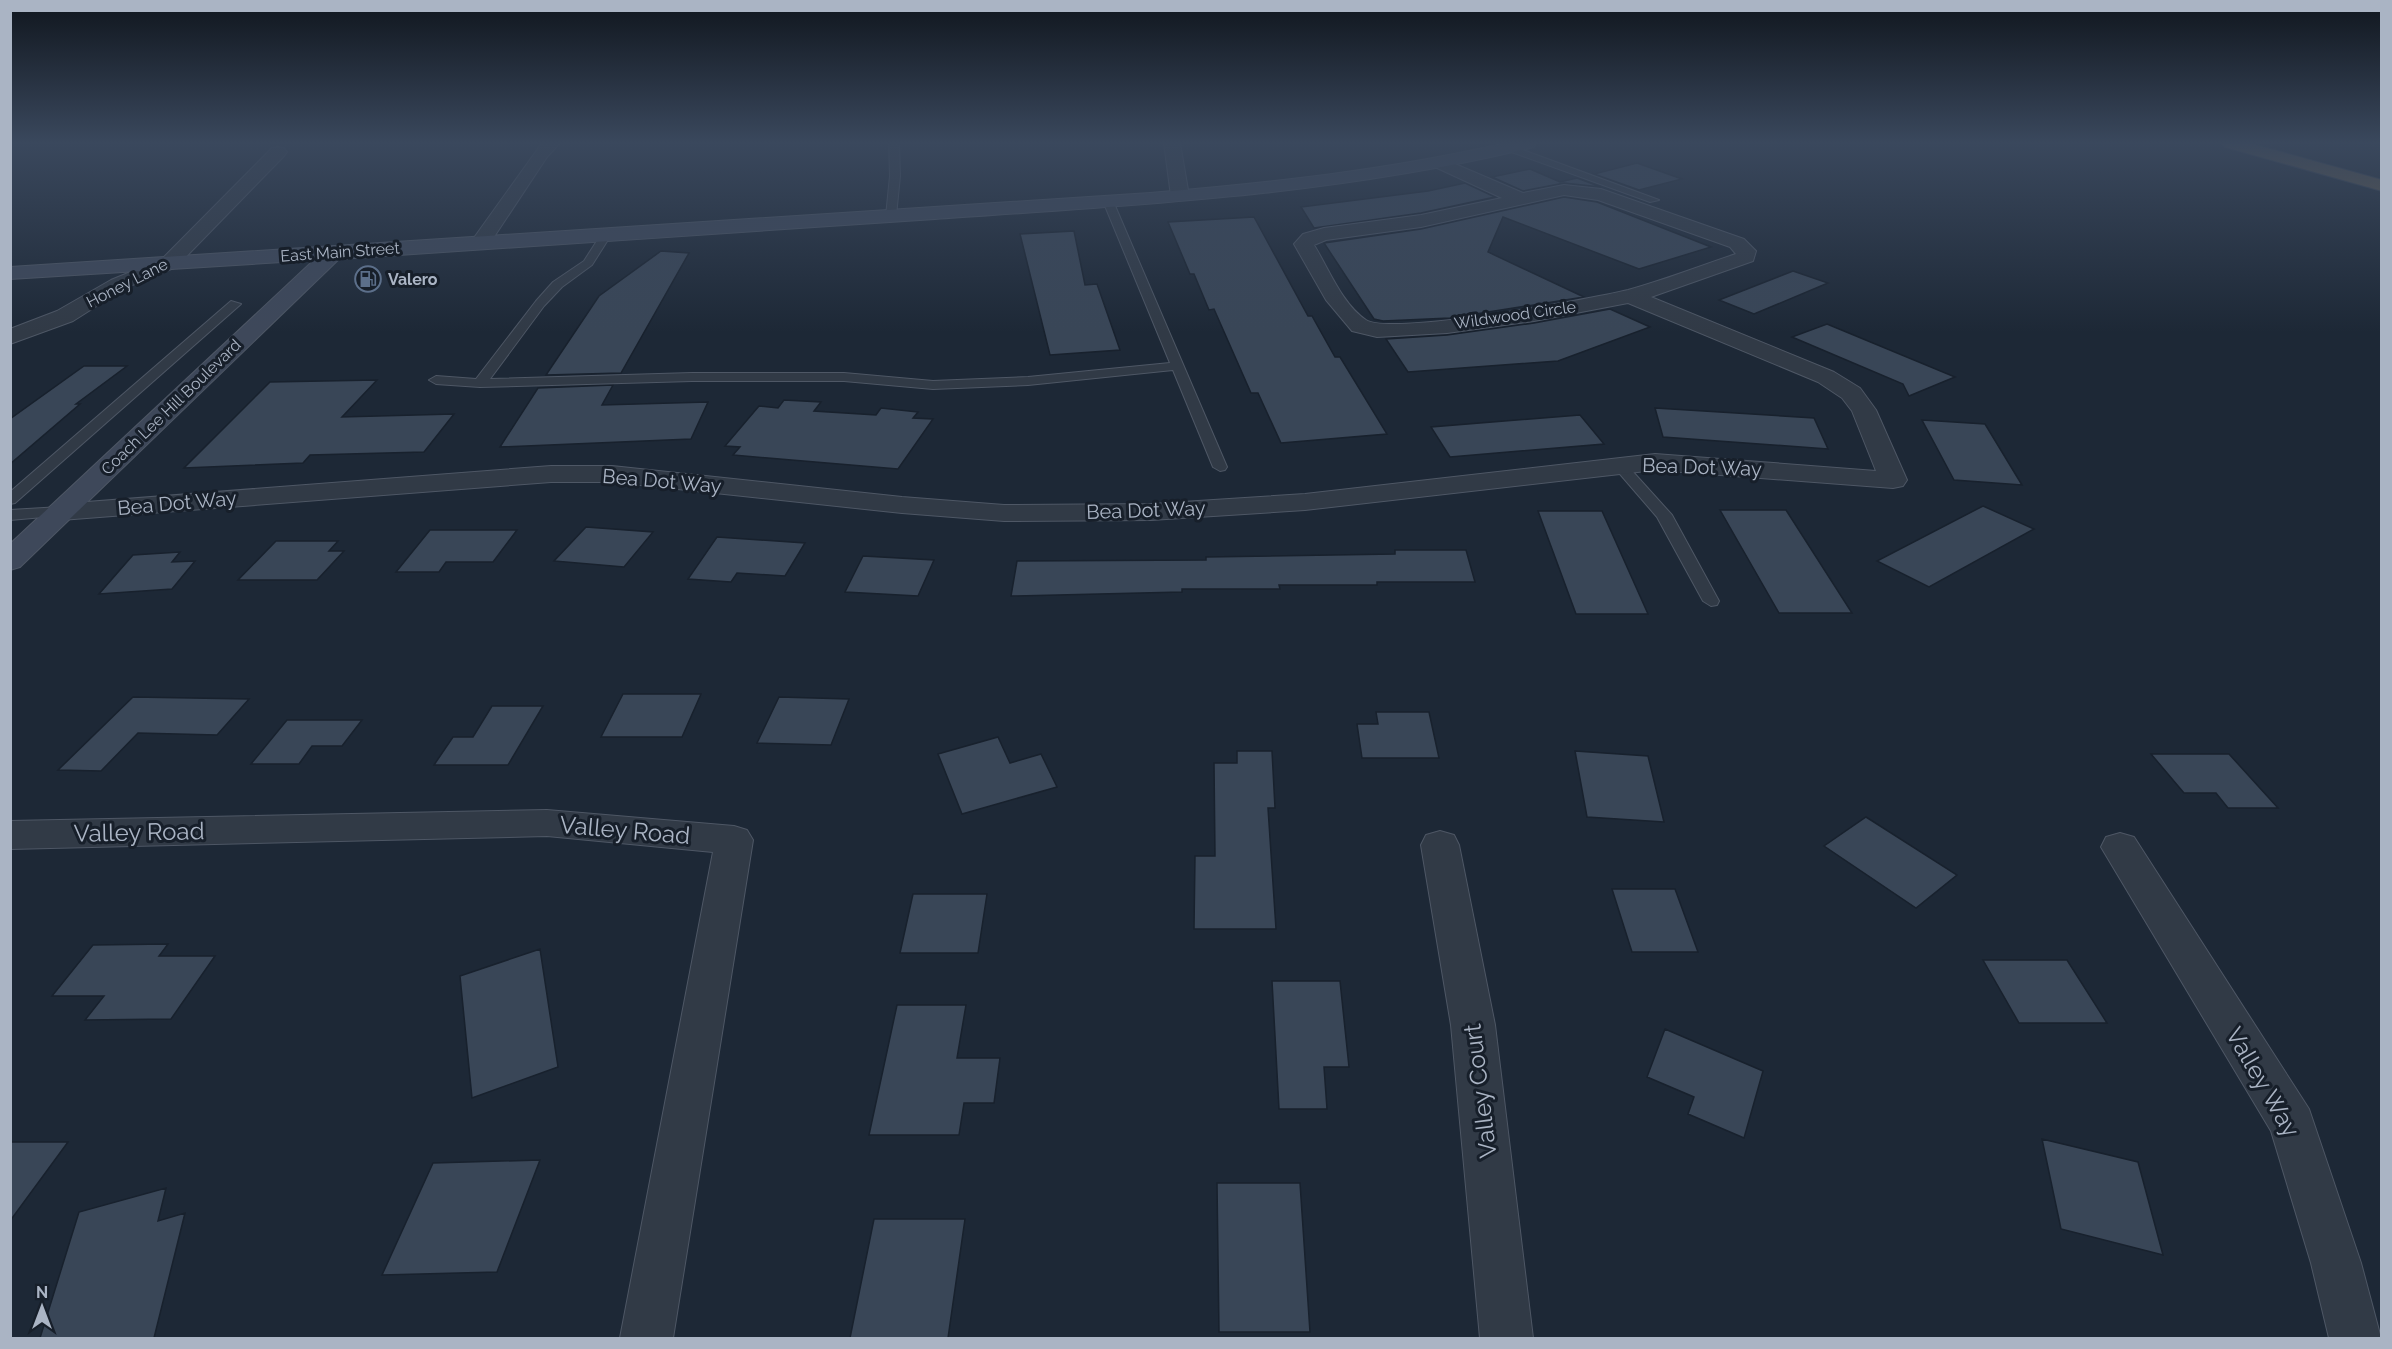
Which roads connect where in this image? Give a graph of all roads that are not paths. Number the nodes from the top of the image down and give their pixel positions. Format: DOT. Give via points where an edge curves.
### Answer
graph roads {
  1 [pos="225,206"];
  2 [pos="506,206"];
  3 [pos="892,206"];
  4 [pos="1036,206"];
  5 [pos="1110,206"];
  6 [pos="1494,206"];
  7 [pos="1632,206"];
  8 [pos="891,216"];
  9 [pos="606,235"];
  10 [pos="481,242"];
  11 [pos="333,253"];
  12 [pos="169,263"];
  13 [pos="10,273"];
  14 [pos="1631,296"];
  15 [pos="235,304"];
  16 [pos="10,337"];
  17 [pos="1177,366"];
  18 [pos="436,380"];
  19 [pos="480,383"];
  20 [pos="1620,466"];
  21 [pos="1220,467"];
  22 [pos="10,500"];
  23 [pos="61,512"];
  24 [pos="10,515"];
  25 [pos="10,561"];
  26 [pos="1711,601"];
  27 [pos="10,835"];
  28 [pos="1440,845"];
  29 [pos="2120,847"];
  30 [pos="647,1338"];
  31 [pos="1507,1338"];
  32 [pos="2355,1338"];
  1 -- 12 [label="street, Honey Lane"];
  2 -- 10 [label="street"];
  3 -- 8 [label="lane"];
  4 -- 8 [label="main road, East Main Street"];
  5 -- 17 [label="lane"];
  6 -- 14 [label="street, Wildwood Circle" via="1324,234 1304,244 1349,317 1362,328 1392,331 1511,318"];
  7 -- 14 [label="street, Wildwood Circle" via="1737,243 1746,251 1746,257"];
  8 -- 9 [label="main road, East Main Street"];
  9 -- 10 [label="main road, East Main Street"];
  9 -- 19 [label="lane" via="600,252 549,293"];
  10 -- 11 [label="main road, East Main Street"];
  11 -- 12 [label="main road, East Main Street"];
  11 -- 23 [label="main road, Coach Lee Hill Boulevard"];
  12 -- 13 [label="main road, East Main Street"];
  12 -- 16 [label="street, Honey Lane" via="118,284 65,316"];
  14 -- 20 [label="street, Bea Dot Way" via="1827,377 1851,393 1864,410 1893,480 1690,463"];
  15 -- 22 [label="lane"];
  17 -- 19 [label="lane" via="1028,381 933,385 844,377"];
  17 -- 21 [label="lane"];
  18 -- 19 [label="lane"];
  20 -- 23 [label="street, Bea Dot Way" via="1305,502 1151,512 1004,513 612,474 551,474"];
  20 -- 26 [label="lane" via="1664,515"];
  23 -- 24 [label="lane"];
  23 -- 25 [label="main road, Coach Lee Hill Boulevard"];
  27 -- 30 [label="street, Valley Road" via="547,823 734,840"];
  28 -- 31 [label="street, Valley Court" via="1473,1025"];
  29 -- 32 [label="street, Valley Way" via="2292,1124"];
}
